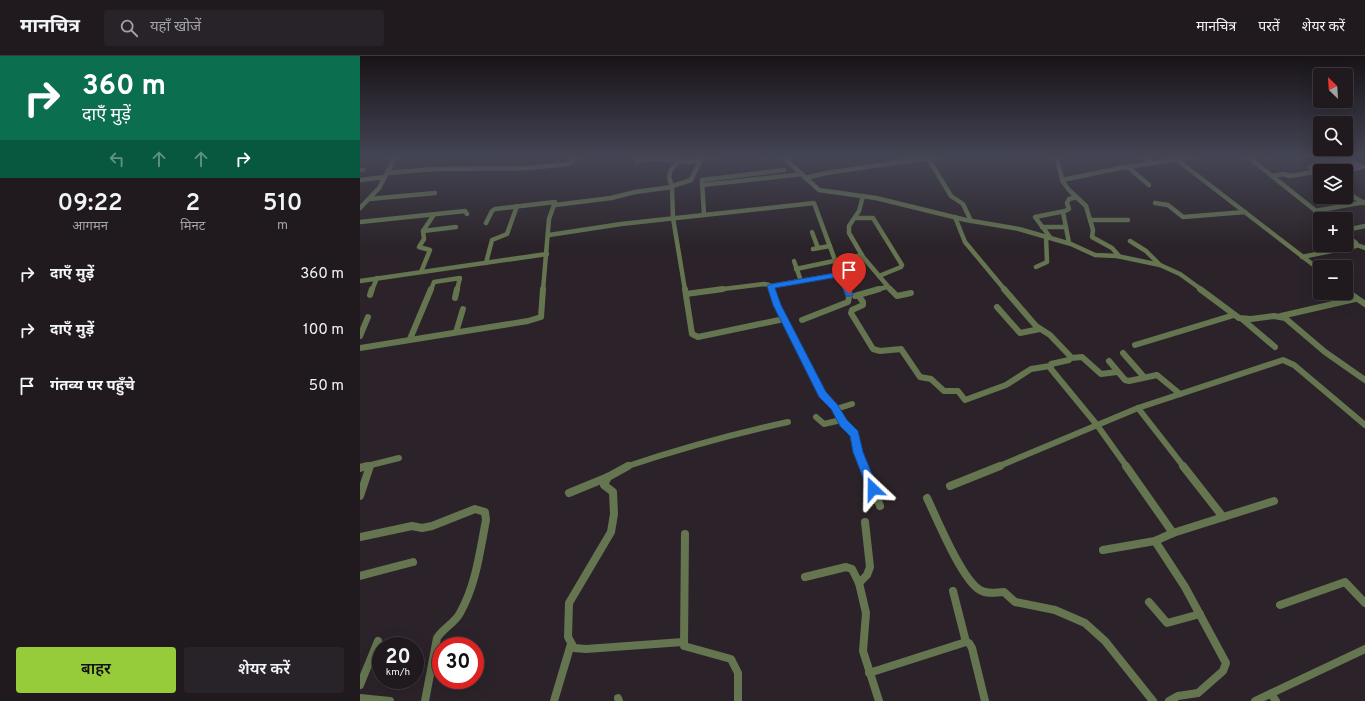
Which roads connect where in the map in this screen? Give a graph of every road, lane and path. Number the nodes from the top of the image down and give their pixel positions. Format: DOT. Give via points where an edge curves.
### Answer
graph roads {
  1 [pos="380,186"];
  2 [pos="702,186"];
  3 [pos="813,186"];
  4 [pos="946,186"];
  5 [pos="1066,186"];
  6 [pos="1211,186"];
  7 [pos="1284,186"];
  8 [pos="672,187"];
  9 [pos="435,193"];
  10 [pos="863,196"];
  11 [pos="1353,196"];
  12 [pos="1077,197"];
  13 [pos="369,199"];
  14 [pos="822,202"];
  15 [pos="813,203"];
  16 [pos="1155,203"];
  17 [pos="1364,203"];
  18 [pos="555,205"];
  19 [pos="517,206"];
  20 [pos="360,208"];
  21 [pos="1315,211"];
  22 [pos="1063,212"];
  23 [pos="1245,212"];
  24 [pos="467,214"];
  25 [pos="704,215"];
  26 [pos="432,216"];
  27 [pos="955,217"];
  28 [pos="673,218"];
  29 [pos="855,218"];
  30 [pos="1090,220"];
  31 [pos="1128,220"];
  32 [pos="971,221"];
  33 [pos="360,222"];
  34 [pos="486,223"];
  35 [pos="1365,226"];
  36 [pos="456,227"];
  37 [pos="1042,227"];
  38 [pos="1066,227"];
  39 [pos="1353,229"];
  40 [pos="423,231"];
  41 [pos="812,232"];
  42 [pos="549,235"];
  43 [pos="1048,237"];
  44 [pos="1130,241"];
  45 [pos="1353,241"];
  46 [pos="1069,243"];
  47 [pos="1357,245"];
  48 [pos="830,246"];
  49 [pos="1365,248"];
  50 [pos="547,254"];
  51 [pos="862,255"];
  52 [pos="1119,256"];
  53 [pos="1302,257"];
  54 [pos="794,261"];
  55 [pos="836,261"];
  56 [pos="486,263"];
  57 [pos="1160,265"];
  58 [pos="1313,265"];
  59 [pos="809,266"];
  60 [pos="1036,267"];
  61 [pos="796,269"];
  62 [pos="421,272"];
  63 [pos="841,274"];
  64 [pos="879,276"];
  65 [pos="377,278"];
  66 [pos="813,279"];
  67 [pos="360,281"];
  68 [pos="801,281"];
  69 [pos="771,286"];
  70 [pos="887,287"];
  71 [pos="911,293"];
  72 [pos="686,294"];
  73 [pos="370,295"];
  74 [pos="858,295"];
  75 [pos="849,297"];
  76 [pos="455,298"];
  77 [pos="1360,299"];
  78 [pos="1365,304"];
  79 [pos="997,307"];
  80 [pos="463,309"];
  81 [pos="1234,315"];
  82 [pos="1281,316"];
  83 [pos="368,317"];
  84 [pos="1242,318"];
  85 [pos="784,319"];
  86 [pos="802,320"];
  87 [pos="1040,329"];
  88 [pos="456,332"];
  89 [pos="360,336"];
  90 [pos="410,340"];
  91 [pos="1135,345"];
  92 [pos="1275,347"];
  93 [pos="360,348"];
  94 [pos="1124,353"];
  95 [pos="1071,358"];
  96 [pos="1109,361"];
  97 [pos="1050,366"];
  98 [pos="1117,372"];
  99 [pos="1144,378"];
  100 [pos="1365,380"];
  101 [pos="1180,394"];
  102 [pos="852,404"];
  103 [pos="1138,408"];
  104 [pos="836,409"];
  105 [pos="816,417"];
  106 [pos="841,420"];
  107 [pos="788,422"];
  108 [pos="1097,425"];
  109 [pos="1365,425"];
  110 [pos="399,458"];
  111 [pos="370,466"];
  112 [pos="360,468"];
  113 [pos="608,477"];
  114 [pos="950,486"];
  115 [pos="569,493"];
  116 [pos="360,496"];
  117 [pos="927,498"];
  118 [pos="1274,501"];
  119 [pos="880,506"];
  120 [pos="1223,517"];
  121 [pos="865,522"];
  122 [pos="1173,533"];
  123 [pos="685,534"];
  124 [pos="360,537"];
  125 [pos="1155,541"];
  126 [pos="1103,550"];
  127 [pos="413,562"];
  128 [pos="360,576"];
  129 [pos="805,577"];
  130 [pos="859,583"];
  131 [pos="953,591"];
  132 [pos="1149,602"];
  133 [pos="1365,603"];
  134 [pos="1280,605"];
  135 [pos="1200,614"];
  136 [pos="683,642"];
  137 [pos="966,642"];
  138 [pos="571,644"];
  139 [pos="1365,649"];
  140 [pos="372,655"];
  141 [pos="869,673"];
  142 [pos="360,685"];
  143 [pos="1273,697"];
  144 [pos="360,698"];
  145 [pos="390,701"];
  146 [pos="425,701"];
  147 [pos="554,701"];
  148 [pos="738,701"];
  149 [pos="879,701"];
  150 [pos="985,701"];
  151 [pos="1153,701"];
  152 [pos="1169,701"];
  153 [pos="1255,701"];
  1 -- 13 [label="street"];
  2 -- 25 [label="street"];
  3 -- 10 [label="street" via="819,190"];
  4 -- 32 [label="street" via="952,196 963,204"];
  5 -- 12 [label="street"];
  6 -- 23 [label="street"];
  7 -- 21 [label="street"];
  8 -- 18 [label="street"];
  8 -- 28 [label="street"];
  9 -- 13 [label="street"];
  10 -- 27 [label="street"];
  10 -- 29 [label="street"];
  11 -- 17 [label="street"];
  12 -- 22 [label="street" via="1069,199 1069,209"];
  12 -- 30 [label="street" via="1085,204"];
  13 -- 20 [label="street"];
  14 -- 15 [label="street"];
  15 -- 25 [label="street"];
  15 -- 48 [label="street" via="816,205"];
  16 -- 23 [label="street" via="1165,202 1180,216 1185,217"];
  17 -- 21 [label="street"];
  18 -- 19 [label="street" via="553,202"];
  18 -- 42 [label="street" via="549,219"];
  19 -- 34 [label="street" via="494,210"];
  19 -- 56 [label="street" via="507,234 492,240"];
  22 -- 37 [label="street" via="1036,217"];
  22 -- 38 [label="street"];
  23 -- 53 [label="street"];
  24 -- 26 [label="street" via="465,212"];
  25 -- 28 [label="street"];
  26 -- 33 [label="street"];
  26 -- 40 [label="street"];
  27 -- 32 [label="street"];
  27 -- 87 [label="street" via="972,253"];
  28 -- 42 [label="street"];
  28 -- 72 [label="street"];
  29 -- 51 [label="street" via="849,226 849,233"];
  29 -- 64 [label="street" via="873,218 902,265"];
  30 -- 31 [label="street"];
  30 -- 52 [label="street" via="1093,239 1109,245"];
  32 -- 43 [label="street"];
  35 -- 39 [label="street"];
  36 -- 40 [label="street"];
  37 -- 38 [label="street"];
  37 -- 43 [label="street"];
  38 -- 46 [label="street"];
  40 -- 62 [label="street" via="424,239 420,248 430,250"];
  41 -- 48 [label="street" via="815,248"];
  42 -- 50 [label="street"];
  43 -- 46 [label="street"];
  43 -- 60 [label="street" via="1047,262"];
  44 -- 57 [label="street" via="1146,251"];
  45 -- 47 [label="street"];
  46 -- 52 [label="street" via="1095,255"];
  47 -- 49 [label="street"];
  47 -- 53 [label="street"];
  48 -- 55 [label="street"];
  50 -- 56 [label="street"];
  50 -- 88 [label="street" via="542,312 539,318"];
  51 -- 55 [label="street"];
  51 -- 64 [label="street"];
  52 -- 57 [label="street"];
  53 -- 58 [label="street"];
  54 -- 61 [label="street"];
  55 -- 59 [label="street"];
  55 -- 63 [label="street"];
  56 -- 62 [label="street"];
  57 -- 81 [label="street" via="1180,274"];
  59 -- 61 [label="street"];
  59 -- 66 [label="street"];
  61 -- 68 [label="street"];
  62 -- 65 [label="street"];
  63 -- 66 [label="street"];
  63 -- 75 [label="street"];
  64 -- 70 [label="street"];
  65 -- 67 [label="street"];
  65 -- 73 [label="street"];
  66 -- 68 [label="street"];
  68 -- 69 [label="street"];
  69 -- 72 [label="street" via="764,284"];
  69 -- 85 [label="street"];
  70 -- 71 [label="street" via="897,296"];
  70 -- 74 [label="street"];
  72 -- 85 [label="street" via="690,327 695,337"];
  74 -- 75 [label="street"];
  74 -- 97 [label="street" via="863,305 851,313 873,349 879,351 900,348 920,377 931,379 944,391 958,391 965,400 1006,385 1031,369"];
  75 -- 86 [label="street" via="845,304"];
  76 -- 90 [label="street" via="460,278 434,282"];
  77 -- 78 [label="street"];
  77 -- 82 [label="street"];
  79 -- 87 [label="street" via="1020,333"];
  80 -- 88 [label="street"];
  81 -- 84 [label="street"];
  81 -- 91 [label="street"];
  82 -- 84 [label="street"];
  82 -- 100 [label="street"];
  83 -- 89 [label="street"];
  84 -- 92 [label="street"];
  85 -- 104 [label="street" via="822,394"];
  87 -- 95 [label="street" via="1050,335"];
  88 -- 90 [label="street"];
  90 -- 93 [label="street"];
  94 -- 99 [label="street"];
  95 -- 97 [label="street"];
  95 -- 98 [label="street" via="1082,357 1100,374"];
  96 -- 98 [label="street"];
  97 -- 108 [label="street"];
  98 -- 99 [label="street" via="1127,381"];
  99 -- 101 [label="street" via="1159,376"];
  101 -- 103 [label="street"];
  101 -- 109 [label="street" via="1283,360 1294,365"];
  102 -- 104 [label="street"];
  103 -- 108 [label="street"];
  103 -- 120 [label="street"];
  104 -- 106 [label="street"];
  105 -- 106 [label="street" via="823,424"];
  106 -- 119 [label="street" via="855,434 858,452"];
  107 -- 113 [label="street" via="679,449 622,468"];
  108 -- 114 [label="street"];
  108 -- 122 [label="street"];
  110 -- 111 [label="street"];
  111 -- 112 [label="street"];
  111 -- 116 [label="street"];
  113 -- 115 [label="street"];
  113 -- 138 [label="street" via="604,485 613,492 613,525 607,542 569,603 568,636"];
  117 -- 151 [label="street" via="967,580 987,593 1004,592 1015,602 1056,610 1085,623 1105,641"];
  118 -- 120 [label="street"];
  120 -- 122 [label="street"];
  121 -- 130 [label="street" via="870,566 867,575"];
  122 -- 125 [label="street"];
  123 -- 136 [label="street"];
  124 -- 146 [label="street" via="412,526 432,526 475,509 485,512 486,520 473,585 459,615 437,638"];
  125 -- 126 [label="street"];
  125 -- 135 [label="street"];
  127 -- 128 [label="street"];
  129 -- 130 [label="street" via="846,567 852,569"];
  130 -- 141 [label="street" via="866,613 863,651"];
  131 -- 137 [label="street"];
  132 -- 135 [label="street" via="1167,623"];
  133 -- 134 [label="street" via="1345,582"];
  135 -- 152 [label="street" via="1224,658 1225,668 1198,693 1178,696"];
  136 -- 138 [label="street" via="586,649 574,648"];
  136 -- 148 [label="street" via="688,648 731,659 736,664 739,672"];
  137 -- 141 [label="street"];
  137 -- 150 [label="street" via="972,648"];
  138 -- 147 [label="street"];
  139 -- 143 [label="street"];
  140 -- 142 [label="street"];
  141 -- 149 [label="street"];
  143 -- 153 [label="street"];
  144 -- 145 [label="street"];
}
